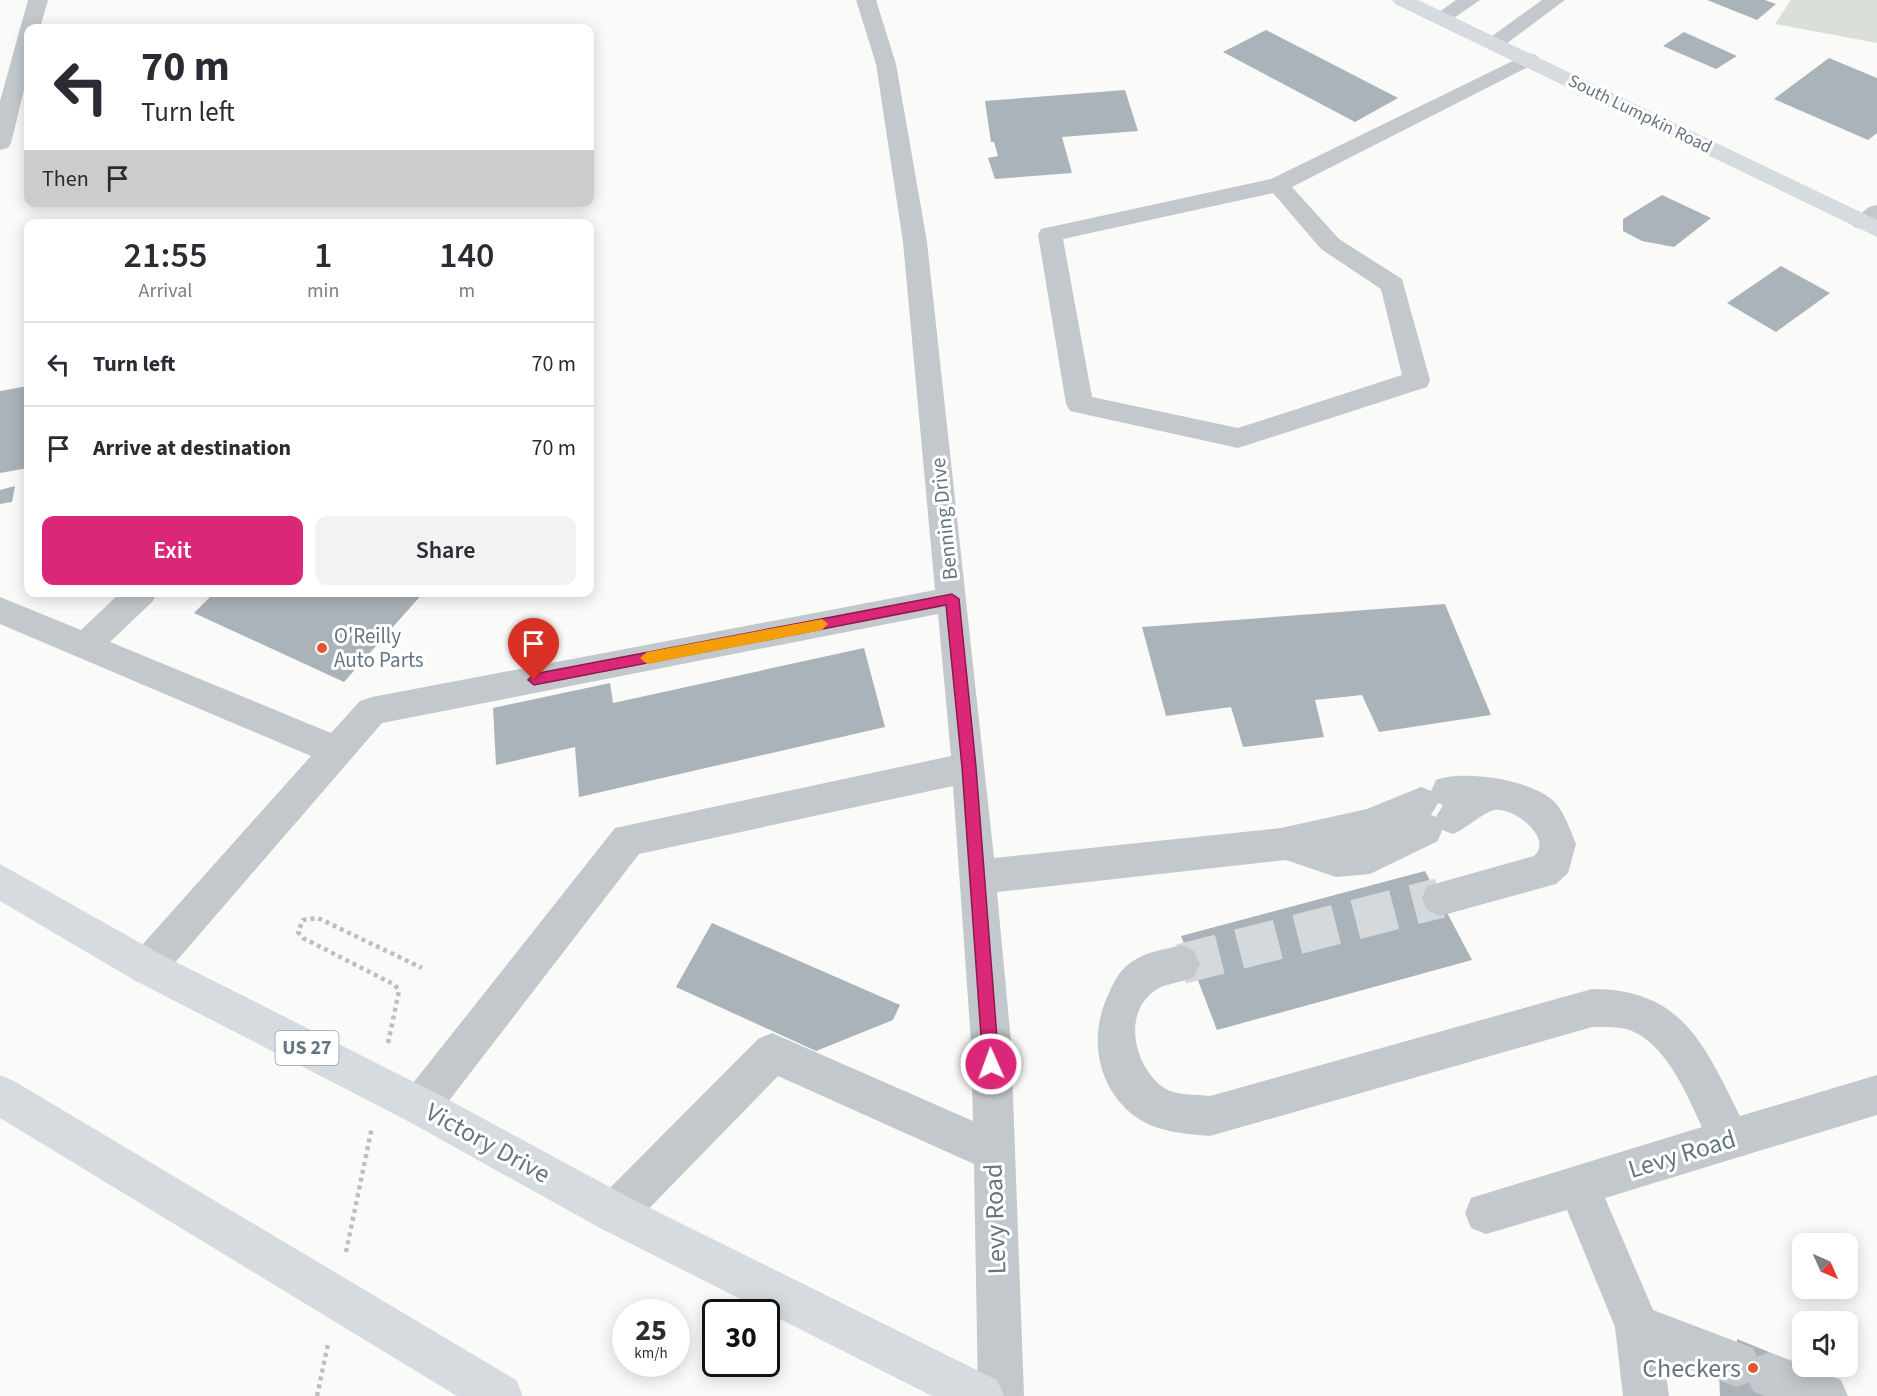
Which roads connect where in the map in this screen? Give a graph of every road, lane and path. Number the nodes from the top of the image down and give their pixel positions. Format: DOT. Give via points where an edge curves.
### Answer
graph roads {
  1 [pos="38,0"];
  2 [pos="866,0"];
  3 [pos="1402,0"];
  4 [pos="1470,0"];
  5 [pos="1546,2"];
  6 [pos="1441,18"];
  7 [pos="31,24"];
  8 [pos="1495,43"];
  9 [pos="24,50"];
  10 [pos="1529,59"];
  11 [pos="0,143"];
  12 [pos="1278,185"];
  13 [pos="1872,221"];
  14 [pos="137,597"];
  15 [pos="952,599"];
  16 [pos="0,610"];
  17 [pos="85,646"];
  18 [pos="336,751"];
  19 [pos="969,767"];
  20 [pos="976,876"];
  21 [pos="0,881"];
  22 [pos="1440,898"];
  23 [pos="1181,964"];
  24 [pos="147,967"];
  25 [pos="422,968"];
  26 [pos="991,1042"];
  27 [pos="387,1049"];
  28 [pos="0,1095"];
  29 [pos="1877,1095"];
  30 [pos="420,1106"];
  31 [pos="373,1118"];
  32 [pos="1730,1140"];
  33 [pos="994,1152"];
  34 [pos="1578,1186"];
  35 [pos="615,1212"];
  36 [pos="1486,1213"];
  37 [pos="345,1257"];
  38 [pos="1636,1327"];
  39 [pos="329,1338"];
  40 [pos="317,1396"];
  41 [pos="500,1396"];
  42 [pos="981,1396"];
  43 [pos="1001,1396"];
  44 [pos="1646,1396"];
  45 [pos="1825,1396"];
  1 -- 7 [label="street"];
  2 -- 15 [label="street, Benning Drive" via="886,64 915,242"];
  3 -- 6 [label="main road, South Lumpkin Road"];
  4 -- 6 [label="street"];
  5 -- 8 [label="street"];
  6 -- 8 [label="main road, South Lumpkin Road"];
  8 -- 10 [label="main road, South Lumpkin Road"];
  9 -- 11 [label="street"];
  10 -- 12 [label="street"];
  10 -- 13 [label="main road, South Lumpkin Road"];
  12 -- 12 [label="street" via="1050,234 1080,404 1238,438 1418,380 1393,285 1330,244"];
  14 -- 17 [label="street"];
  15 -- 18 [label="street" via="372,711"];
  15 -- 19 [label="street, Benning Drive"];
  16 -- 17 [label="street"];
  17 -- 18 [label="street"];
  18 -- 24 [label="street"];
  19 -- 20 [label="street, Benning Drive"];
  19 -- 30 [label="street" via="628,840"];
  20 -- 22 [label="street" via="1287,844 1336,860 1370,857 1437,810 1486,796 1510,796 1545,816 1558,844 1555,861 1543,872"];
  20 -- 26 [label="street, Benning Drive"];
  21 -- 24 [label="main road, Victory Drive / US 27"];
  23 -- 32 [label="street" via="1150,972 1134,985 1117,1013 1114,1040 1126,1075 1149,1102 1180,1114 1210,1116 1592,1008 1619,1008 1646,1017 1669,1037 1693,1068"];
  24 -- 30 [label="main road, Victory Drive / US 27"];
  25 -- 27 [label="path" via="318,918 303,920 299,925 298,932 303,938 396,985 399,991"];
  26 -- 33 [label="street, Levy Road"];
  28 -- 41 [label="main road"];
  29 -- 32 [label="street, Levy Road"];
  30 -- 35 [label="main road, Victory Drive / US 27"];
  31 -- 37 [label="path"];
  32 -- 34 [label="street, Levy Road"];
  33 -- 35 [label="street" via="772,1053"];
  33 -- 43 [label="street, Levy Road"];
  34 -- 36 [label="street, Levy Road"];
  34 -- 38 [label="street"];
  35 -- 42 [label="main road, Victory Drive / US 27"];
  38 -- 44 [label="street"];
  38 -- 45 [label="street"];
  39 -- 40 [label="path"];
}
